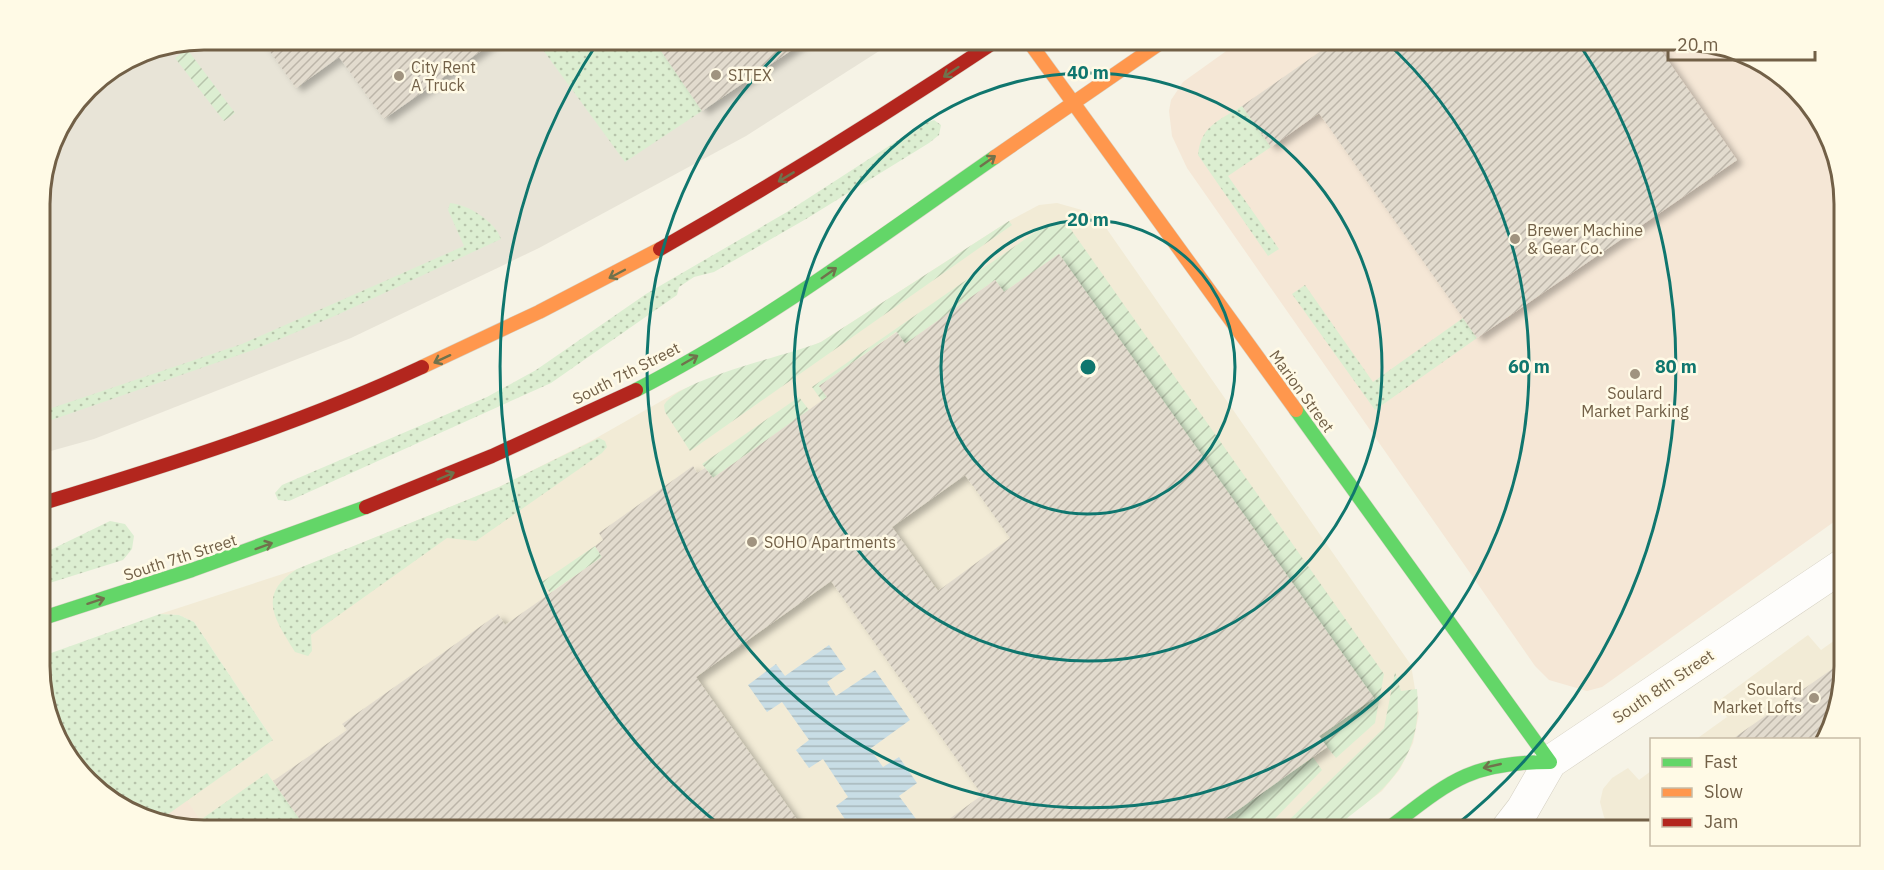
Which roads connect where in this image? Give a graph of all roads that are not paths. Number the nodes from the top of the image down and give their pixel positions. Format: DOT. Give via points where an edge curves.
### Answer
graph roads {
  1 [pos="983,50"];
  2 [pos="1035,50"];
  3 [pos="1150,50"];
  4 [pos="1073,102"];
  5 [pos="50,501"];
  6 [pos="1834,571"];
  7 [pos="50,616"];
  8 [pos="1550,762"];
  9 [pos="1400,820"];
  10 [pos="1514,820"];
  1 -- 5 [label="main road, one-way" via="759,194 528,320 428,366 221,448"];
  2 -- 4 [label="main road, Marion Street"];
  3 -- 4 [label="main road, South 7th Street"];
  7 -- 4 [label="main road, South 7th Street, one-way" via="209,566 389,500 639,388 781,307"];
  4 -- 8 [label="main road, Marion Street"];
  6 -- 8 [label="street, South 8th Street"];
  8 -- 9 [label="main road, one-way" via="1515,762 1461,777"];
  8 -- 10 [label="street, South 8th Street"];
}
